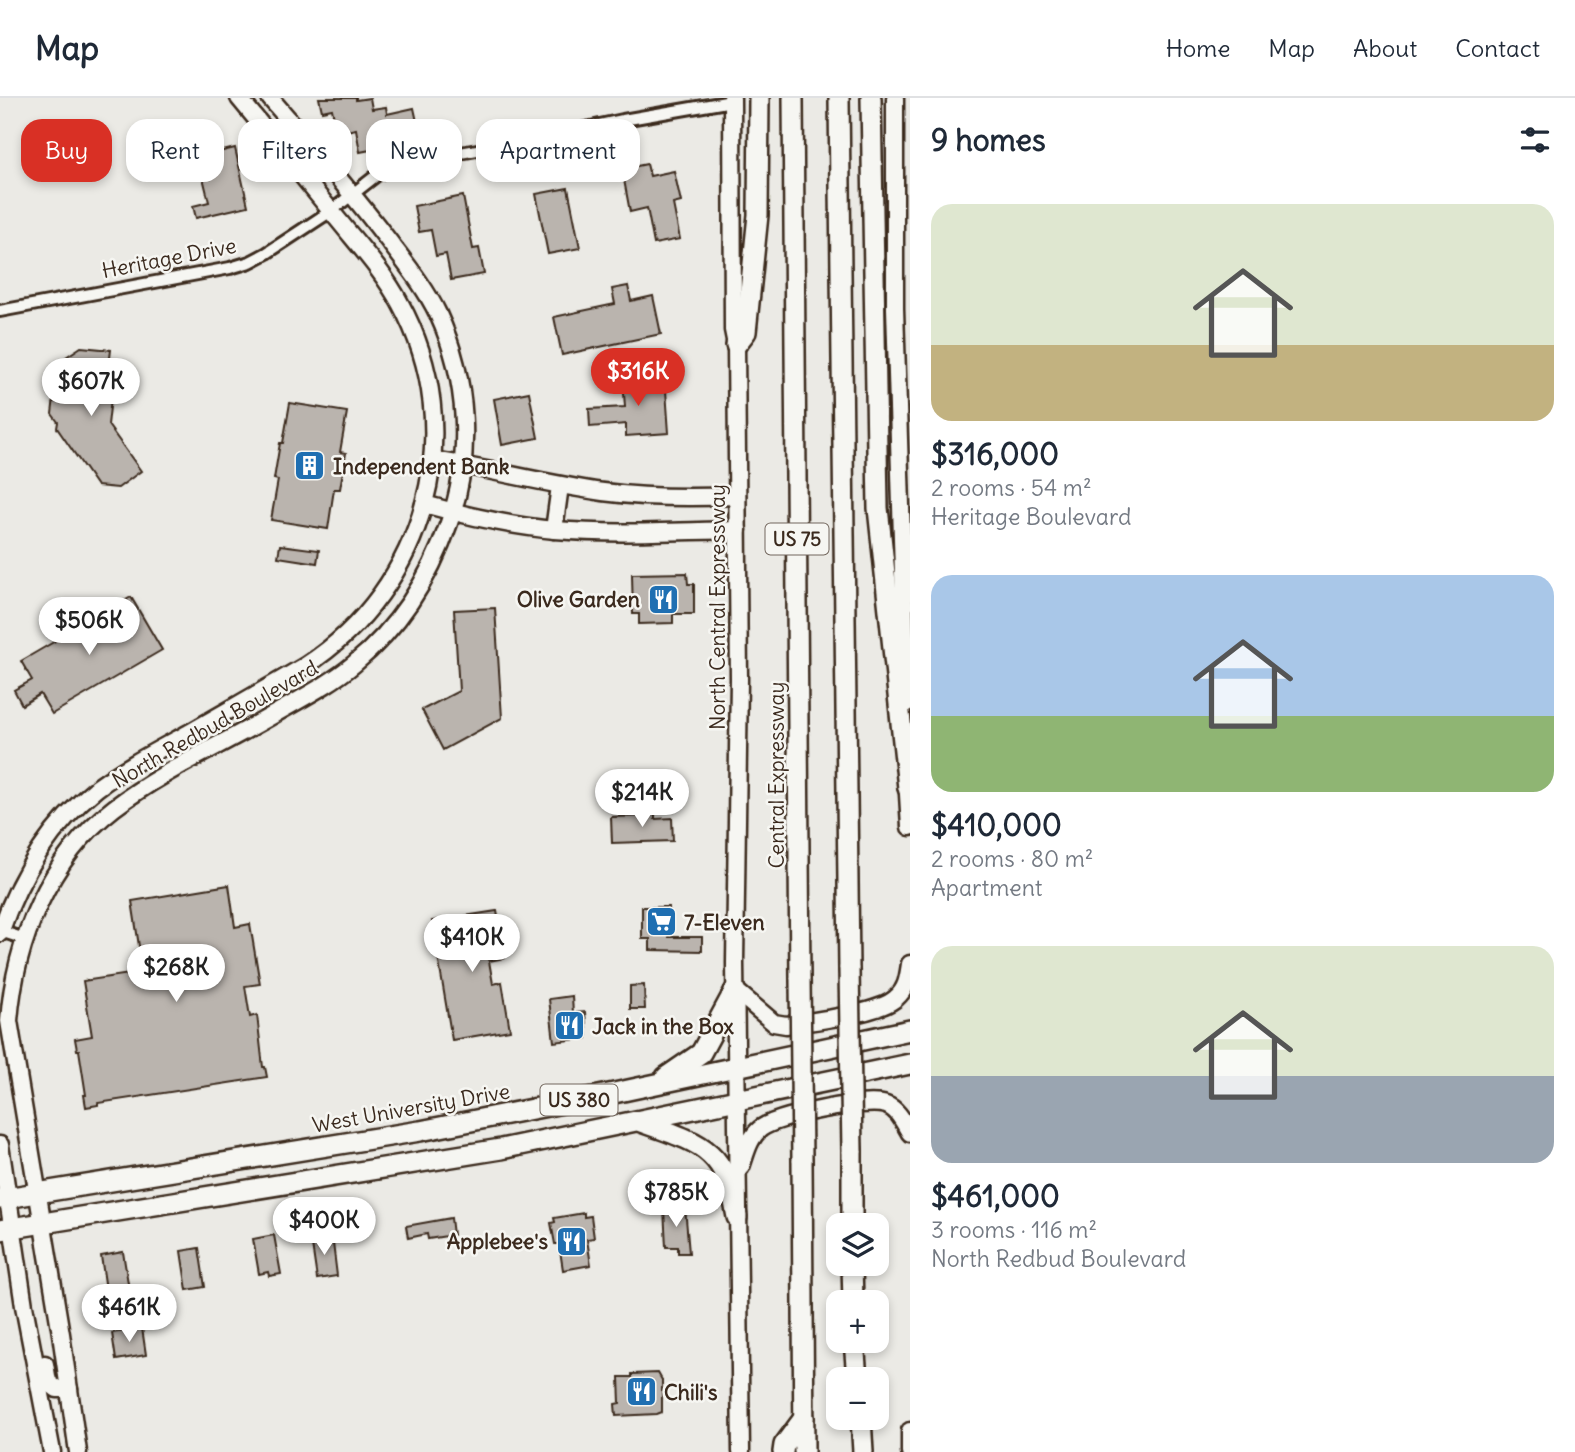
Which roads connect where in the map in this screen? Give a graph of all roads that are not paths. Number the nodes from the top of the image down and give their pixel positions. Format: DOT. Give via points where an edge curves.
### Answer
graph roads {
  1 [pos="239,98"];
  2 [pos="270,98"];
  3 [pos="759,98"];
  4 [pos="793,98"];
  5 [pos="839,98"];
  6 [pos="870,98"];
  7 [pos="895,98"];
  8 [pos="732,100"];
  9 [pos="353,194"];
  10 [pos="331,211"];
  11 [pos="0,311"];
  12 [pos="736,345"];
  13 [pos="433,460"];
  14 [pos="463,465"];
  15 [pos="560,485"];
  16 [pos="737,496"];
  17 [pos="424,503"];
  18 [pos="453,512"];
  19 [pos="554,530"];
  20 [pos="738,530"];
  21 [pos="908,788"];
  22 [pos="910,827"];
  23 [pos="0,932"];
  24 [pos="24,939"];
  25 [pos="910,964"];
  26 [pos="735,990"];
  27 [pos="910,1030"];
  28 [pos="910,1064"];
  29 [pos="736,1066"];
  30 [pos="655,1084"];
  31 [pos="736,1101"];
  32 [pos="640,1122"];
  33 [pos="910,1133"];
  34 [pos="0,1145"];
  35 [pos="737,1181"];
  36 [pos="37,1194"];
  37 [pos="3,1199"];
  38 [pos="852,1213"];
  39 [pos="737,1217"];
  40 [pos="42,1223"];
  41 [pos="6,1229"];
  42 [pos="24,1306"];
  43 [pos="69,1389"];
  44 [pos="804,1418"];
  45 [pos="853,1430"];
  46 [pos="861,1430"];
  47 [pos="910,1431"];
  48 [pos="52,1452"];
  49 [pos="78,1452"];
  50 [pos="741,1452"];
  51 [pos="783,1452"];
  52 [pos="804,1452"];
  53 [pos="854,1452"];
  54 [pos="863,1452"];
  55 [pos="910,1452"];
  1 -- 10 [label="street, North Redbud Boulevard"];
  2 -- 9 [label="street, North Redbud Boulevard"];
  3 -- 12 [label="highway" via="758,215 746,332"];
  4 -- 44 [label="highway, Central Expressway / US 75, bridge"];
  5 -- 38 [label="highway, US 75, bridge"];
  6 -- 21 [label="highway" via="878,508"];
  7 -- 21 [label="street" via="895,308"];
  8 -- 9 [label="street, Heritage Drive" via="400,164"];
  8 -- 12 [label="street, North Central Expressway"];
  9 -- 10 [label="street, Heritage Drive"];
  9 -- 14 [label="street, North Redbud Boulevard" via="422,287 448,339 462,402"];
  10 -- 11 [label="street, Heritage Drive" via="267,253 238,266"];
  10 -- 13 [label="street, North Redbud Boulevard" via="391,287 416,336 429,383"];
  12 -- 16 [label="street, North Central Expressway"];
  13 -- 14 [label="street"];
  13 -- 17 [label="street, North Redbud Boulevard"];
  14 -- 15 [label="street"];
  14 -- 18 [label="street, North Redbud Boulevard"];
  15 -- 16 [label="street" via="651,497"];
  15 -- 19 [label="street"];
  16 -- 20 [label="street, North Central Expressway"];
  17 -- 18 [label="street"];
  17 -- 23 [label="street, North Redbud Boulevard" via="401,565 353,629 305,666 98,788 40,850"];
  18 -- 19 [label="street"];
  18 -- 24 [label="street, North Redbud Boulevard" via="418,591 368,651 326,684 149,785 100,819 43,894"];
  19 -- 20 [label="street"];
  20 -- 26 [label="street, North Central Expressway"];
  21 -- 22 [label="street"];
  23 -- 24 [label="street"];
  24 -- 36 [label="street, North Redbud Boulevard" via="9,1021"];
  25 -- 26 [label="street" via="902,992 887,1005 786,1025 774,1023"];
  26 -- 29 [label="street, North Central Expressway"];
  26 -- 30 [label="highway" via="701,1053"];
  27 -- 29 [label="highway, West University Drive / US 380"];
  28 -- 31 [label="highway, US 380"];
  29 -- 30 [label="highway, West University Drive / US 380"];
  29 -- 31 [label="street, North Central Expressway"];
  30 -- 36 [label="highway, West University Drive / US 380" via="420,1130"];
  31 -- 32 [label="highway, US 380"];
  31 -- 35 [label="street, North Central Expressway"];
  32 -- 39 [label="highway" via="687,1138 712,1154 732,1190"];
  32 -- 40 [label="highway, US 380"];
  33 -- 35 [label="street" via="894,1110 878,1103 858,1102 774,1122 752,1138"];
  34 -- 37 [label="street"];
  35 -- 39 [label="street, North Central Expressway"];
  36 -- 37 [label="highway, West University Drive / US 380"];
  36 -- 40 [label="street, North Redbud Boulevard"];
  37 -- 41 [label="street"];
  39 -- 50 [label="street, North Central Expressway"];
  40 -- 41 [label="highway, US 380"];
  40 -- 43 [label="street, North Redbud Boulevard"];
  41 -- 42 [label="street"];
  42 -- 43 [label="street" via="41,1339 48,1382 57,1390"];
  42 -- 48 [label="street"];
  43 -- 49 [label="street, North Redbud Boulevard"];
  44 -- 51 [label="highway"];
  44 -- 52 [label="highway, Central Expressway / US 75"];
  45 -- 53 [label="highway"];
  46 -- 54 [label="highway"];
  47 -- 55 [label="street"];
}
